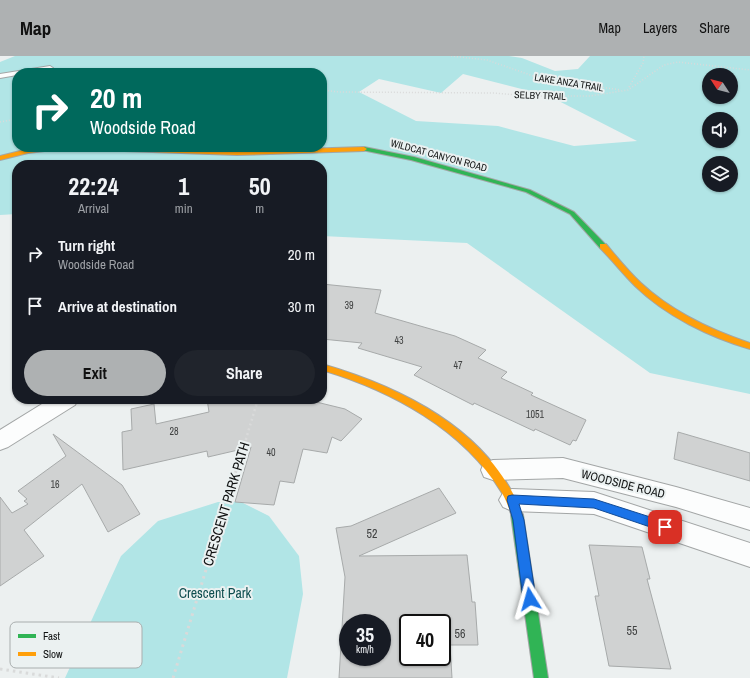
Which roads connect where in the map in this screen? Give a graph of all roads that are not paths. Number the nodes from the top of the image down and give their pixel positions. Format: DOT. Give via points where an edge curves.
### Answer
graph roads {
  1 [pos="12,74"];
  2 [pos="0,76"];
  3 [pos="327,149"];
  4 [pos="24,152"];
  5 [pos="209,152"];
  6 [pos="262,152"];
  7 [pos="0,158"];
  8 [pos="750,346"];
  9 [pos="327,369"];
  10 [pos="59,404"];
  11 [pos="0,441"];
  12 [pos="493,470"];
  13 [pos="512,500"];
  14 [pos="750,519"];
  15 [pos="750,555"];
  16 [pos="541,678"];
  1 -- 2 [label="lane"];
  3 -- 8 [label="street, WILDCAT CANYON ROAD" via="361,148 412,158 528,191 572,213 642,288 670,310 728,339"];
  4 -- 7 [label="street"];
  5 -- 6 [label="street, WILDCAT CANYON ROAD"];
  9 -- 12 [label="street" via="361,379 408,401 455,433"];
  10 -- 11 [label="street"];
  12 -- 13 [label="street"];
  12 -- 14 [label="street, WOODSIDE ROAD" via="563,468"];
  13 -- 15 [label="street" via="594,503"];
  13 -- 16 [label="street" via="518,520"];
}
